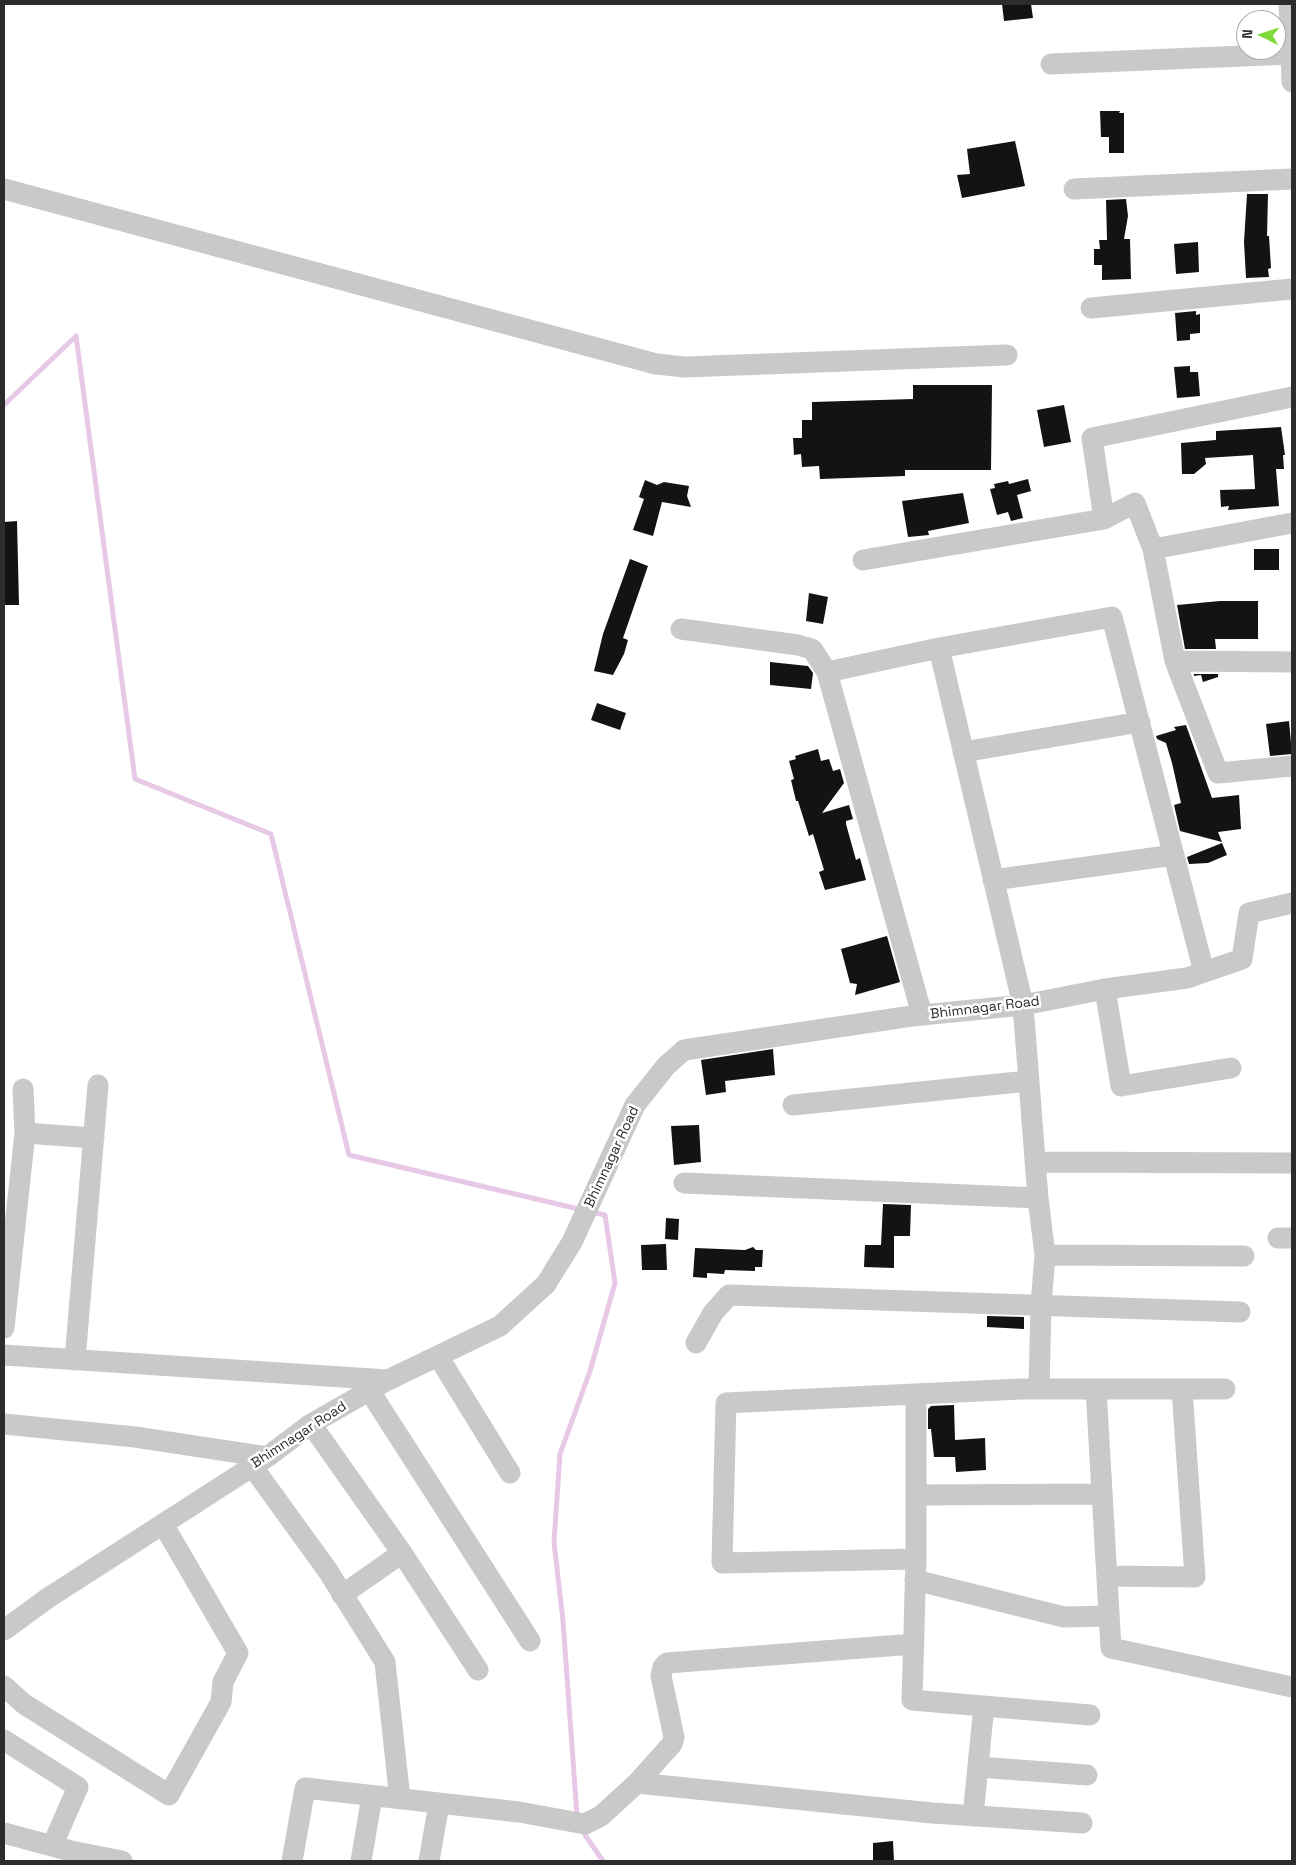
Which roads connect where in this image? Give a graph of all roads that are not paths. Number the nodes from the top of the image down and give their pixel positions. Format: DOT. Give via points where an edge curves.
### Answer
graph roads {
  1 [pos="1289,4"];
  2 [pos="1291,54"];
  3 [pos="1051,64"];
  4 [pos="1292,82"];
  5 [pos="1292,179"];
  6 [pos="4,189"];
  7 [pos="1074,189"];
  8 [pos="1292,289"];
  9 [pos="1091,308"];
  10 [pos="1007,354"];
  11 [pos="1292,397"];
  12 [pos="1104,519"];
  13 [pos="1292,523"];
  14 [pos="1153,550"];
  15 [pos="863,560"];
  16 [pos="682,629"];
  17 [pos="939,648"];
  18 [pos="1175,661"];
  19 [pos="1292,662"];
  20 [pos="827,672"];
  21 [pos="1140,722"];
  22 [pos="963,752"];
  23 [pos="1292,766"];
  24 [pos="1174,855"];
  25 [pos="993,880"];
  26 [pos="1292,903"];
  27 [pos="1204,972"];
  28 [pos="1106,989"];
  29 [pos="1023,1005"];
  30 [pos="922,1015"];
  31 [pos="1231,1068"];
  32 [pos="1028,1081"];
  33 [pos="98,1085"];
  34 [pos="23,1089"];
  35 [pos="793,1105"];
  36 [pos="25,1133"];
  37 [pos="94,1138"];
  38 [pos="1035,1162"];
  39 [pos="1292,1163"];
  40 [pos="684,1183"];
  41 [pos="1038,1198"];
  42 [pos="9,1233"];
  43 [pos="1045,1255"];
  44 [pos="1244,1256"];
  45 [pos="6,1279"];
  46 [pos="1040,1305"];
  47 [pos="1240,1312"];
  48 [pos="4,1328"];
  49 [pos="696,1343"];
  50 [pos="4,1355"];
  51 [pos="438,1356"];
  52 [pos="75,1360"];
  53 [pos="388,1380"];
  54 [pos="1039,1389"];
  55 [pos="1096,1389"];
  56 [pos="1182,1389"];
  57 [pos="1225,1389"];
  58 [pos="369,1390"];
  59 [pos="916,1394"];
  60 [pos="4,1424"];
  61 [pos="311,1424"];
  62 [pos="260,1461"];
  63 [pos="510,1473"];
  64 [pos="1102,1494"];
  65 [pos="916,1496"];
  66 [pos="163,1524"];
  67 [pos="402,1553"];
  68 [pos="916,1570"];
  69 [pos="1107,1576"];
  70 [pos="342,1595"];
  71 [pos="1109,1616"];
  72 [pos="4,1630"];
  73 [pos="530,1641"];
  74 [pos="914,1644"];
  75 [pos="478,1670"];
  76 [pos="4,1686"];
  77 [pos="1292,1687"];
  78 [pos="984,1706"];
  79 [pos="1090,1714"];
  80 [pos="4,1740"];
  81 [pos="978,1766"];
  82 [pos="1087,1775"];
  83 [pos="638,1783"];
  84 [pos="372,1796"];
  85 [pos="400,1799"];
  86 [pos="439,1804"];
  87 [pos="973,1816"];
  88 [pos="1082,1823"];
  89 [pos="4,1833"];
  90 [pos="60,1852"];
  91 [pos="122,1861"];
  92 [pos="292,1861"];
  93 [pos="361,1861"];
  94 [pos="429,1861"];
  1 -- 2 [label="street"];
  2 -- 3 [label="street"];
  2 -- 4 [label="street"];
  5 -- 7 [label="street"];
  6 -- 10 [label="street" via="656,364 685,367"];
  8 -- 9 [label="street"];
  11 -- 12 [label="street" via="1092,438"];
  12 -- 14 [label="street" via="1135,503"];
  12 -- 15 [label="street"];
  13 -- 14 [label="street"];
  14 -- 18 [label="street"];
  16 -- 20 [label="street" via="812,649"];
  17 -- 20 [label="street"];
  17 -- 21 [label="street" via="1112,617"];
  17 -- 22 [label="street"];
  18 -- 19 [label="street"];
  18 -- 23 [label="street" via="1218,773"];
  20 -- 30 [label="street"];
  21 -- 22 [label="street"];
  21 -- 24 [label="street"];
  22 -- 25 [label="street"];
  24 -- 25 [label="street"];
  24 -- 27 [label="street"];
  25 -- 29 [label="street"];
  26 -- 27 [label="street, Bhimnagar Road" via="1249,913 1242,960"];
  27 -- 28 [label="street, Bhimnagar Road" via="1187,978"];
  28 -- 29 [label="street, Bhimnagar Road"];
  28 -- 31 [label="street" via="1121,1086"];
  29 -- 30 [label="street, Bhimnagar Road"];
  29 -- 32 [label="street"];
  30 -- 51 [label="street, Bhimnagar Road" via="684,1050 666,1066 635,1105 572,1242 546,1284 500,1326"];
  32 -- 35 [label="street"];
  32 -- 38 [label="street"];
  33 -- 37 [label="street"];
  34 -- 36 [label="street"];
  36 -- 37 [label="street"];
  36 -- 42 [label="street"];
  37 -- 52 [label="street"];
  38 -- 39 [label="street"];
  38 -- 41 [label="street"];
  40 -- 41 [label="street"];
  41 -- 43 [label="street"];
  42 -- 45 [label="street"];
  43 -- 44 [label="street"];
  43 -- 46 [label="street"];
  45 -- 48 [label="street"];
  46 -- 47 [label="street"];
  46 -- 49 [label="street" via="729,1295"];
  46 -- 54 [label="street"];
  50 -- 52 [label="street"];
  51 -- 53 [label="street, Bhimnagar Road"];
  51 -- 63 [label="street"];
  52 -- 53 [label="street"];
  53 -- 58 [label="street, Bhimnagar Road"];
  54 -- 55 [label="street"];
  54 -- 59 [label="street"];
  55 -- 56 [label="street"];
  55 -- 64 [label="street"];
  56 -- 57 [label="street"];
  56 -- 69 [label="street" via="1195,1577"];
  58 -- 61 [label="street, Bhimnagar Road"];
  58 -- 73 [label="street"];
  59 -- 65 [label="street"];
  59 -- 68 [label="street" via="726,1403 722,1563"];
  60 -- 62 [label="street" via="135,1437"];
  61 -- 62 [label="street, Bhimnagar Road"];
  61 -- 67 [label="street"];
  62 -- 66 [label="street, Bhimnagar Road"];
  62 -- 70 [label="street"];
  64 -- 65 [label="street"];
  64 -- 69 [label="street"];
  65 -- 68 [label="street"];
  66 -- 72 [label="street, Bhimnagar Road"];
  66 -- 76 [label="street" via="238,1653 223,1682 221,1702 169,1795 24,1704"];
  67 -- 70 [label="street"];
  67 -- 75 [label="street"];
  68 -- 71 [label="street" via="1064,1617"];
  68 -- 74 [label="street"];
  69 -- 71 [label="street"];
  70 -- 85 [label="street" via="385,1662"];
  71 -- 77 [label="street" via="1111,1648"];
  74 -- 78 [label="street" via="912,1700"];
  74 -- 83 [label="street" via="667,1663 662,1676 673,1741"];
  78 -- 79 [label="street"];
  78 -- 81 [label="street"];
  80 -- 90 [label="street" via="78,1787"];
  81 -- 82 [label="street"];
  81 -- 87 [label="street"];
  83 -- 86 [label="street" via="601,1816 585,1824 519,1812"];
  83 -- 87 [label="street"];
  84 -- 85 [label="street"];
  84 -- 92 [label="street" via="305,1788"];
  84 -- 93 [label="street"];
  85 -- 86 [label="street"];
  86 -- 94 [label="street"];
  87 -- 88 [label="street"];
  89 -- 90 [label="street"];
  90 -- 91 [label="street"];
}
